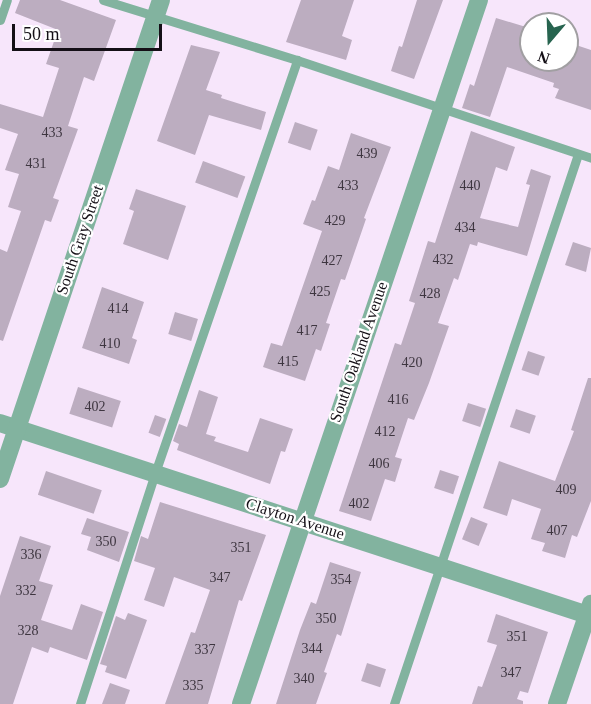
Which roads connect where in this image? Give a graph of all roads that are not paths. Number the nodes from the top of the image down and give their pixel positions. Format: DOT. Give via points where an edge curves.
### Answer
graph roads {
  1 [pos="7,0"];
  2 [pos="103,0"];
  3 [pos="161,0"];
  4 [pos="478,0"];
  5 [pos="155,18"];
  6 [pos="0,20"];
  7 [pos="297,60"];
  8 [pos="442,108"];
  9 [pos="578,154"];
  10 [pos="591,158"];
  11 [pos="9,425"];
  12 [pos="155,473"];
  13 [pos="0,479"];
  14 [pos="302,522"];
  15 [pos="438,566"];
  16 [pos="590,611"];
  17 [pos="80,704"];
  18 [pos="241,704"];
  19 [pos="393,704"];
  20 [pos="557,704"];
  1 -- 6 [label="lane"];
  2 -- 5 [label="lane"];
  3 -- 5 [label="street, South Gray Street"];
  4 -- 8 [label="street, South Oakland Avenue"];
  5 -- 7 [label="lane"];
  5 -- 11 [label="street, South Gray Street"];
  7 -- 8 [label="lane"];
  7 -- 12 [label="lane"];
  8 -- 9 [label="lane"];
  8 -- 14 [label="street, South Oakland Avenue"];
  9 -- 10 [label="lane"];
  9 -- 15 [label="lane"];
  11 -- 12 [label="street, Clayton Avenue"];
  11 -- 13 [label="street, South Gray Street"];
  12 -- 14 [label="street, Clayton Avenue"];
  12 -- 17 [label="lane"];
  14 -- 15 [label="street, Clayton Avenue"];
  14 -- 18 [label="street, South Oakland Avenue"];
  15 -- 16 [label="street, Clayton Avenue"];
  15 -- 19 [label="lane"];
  16 -- 20 [label="street"];
}
